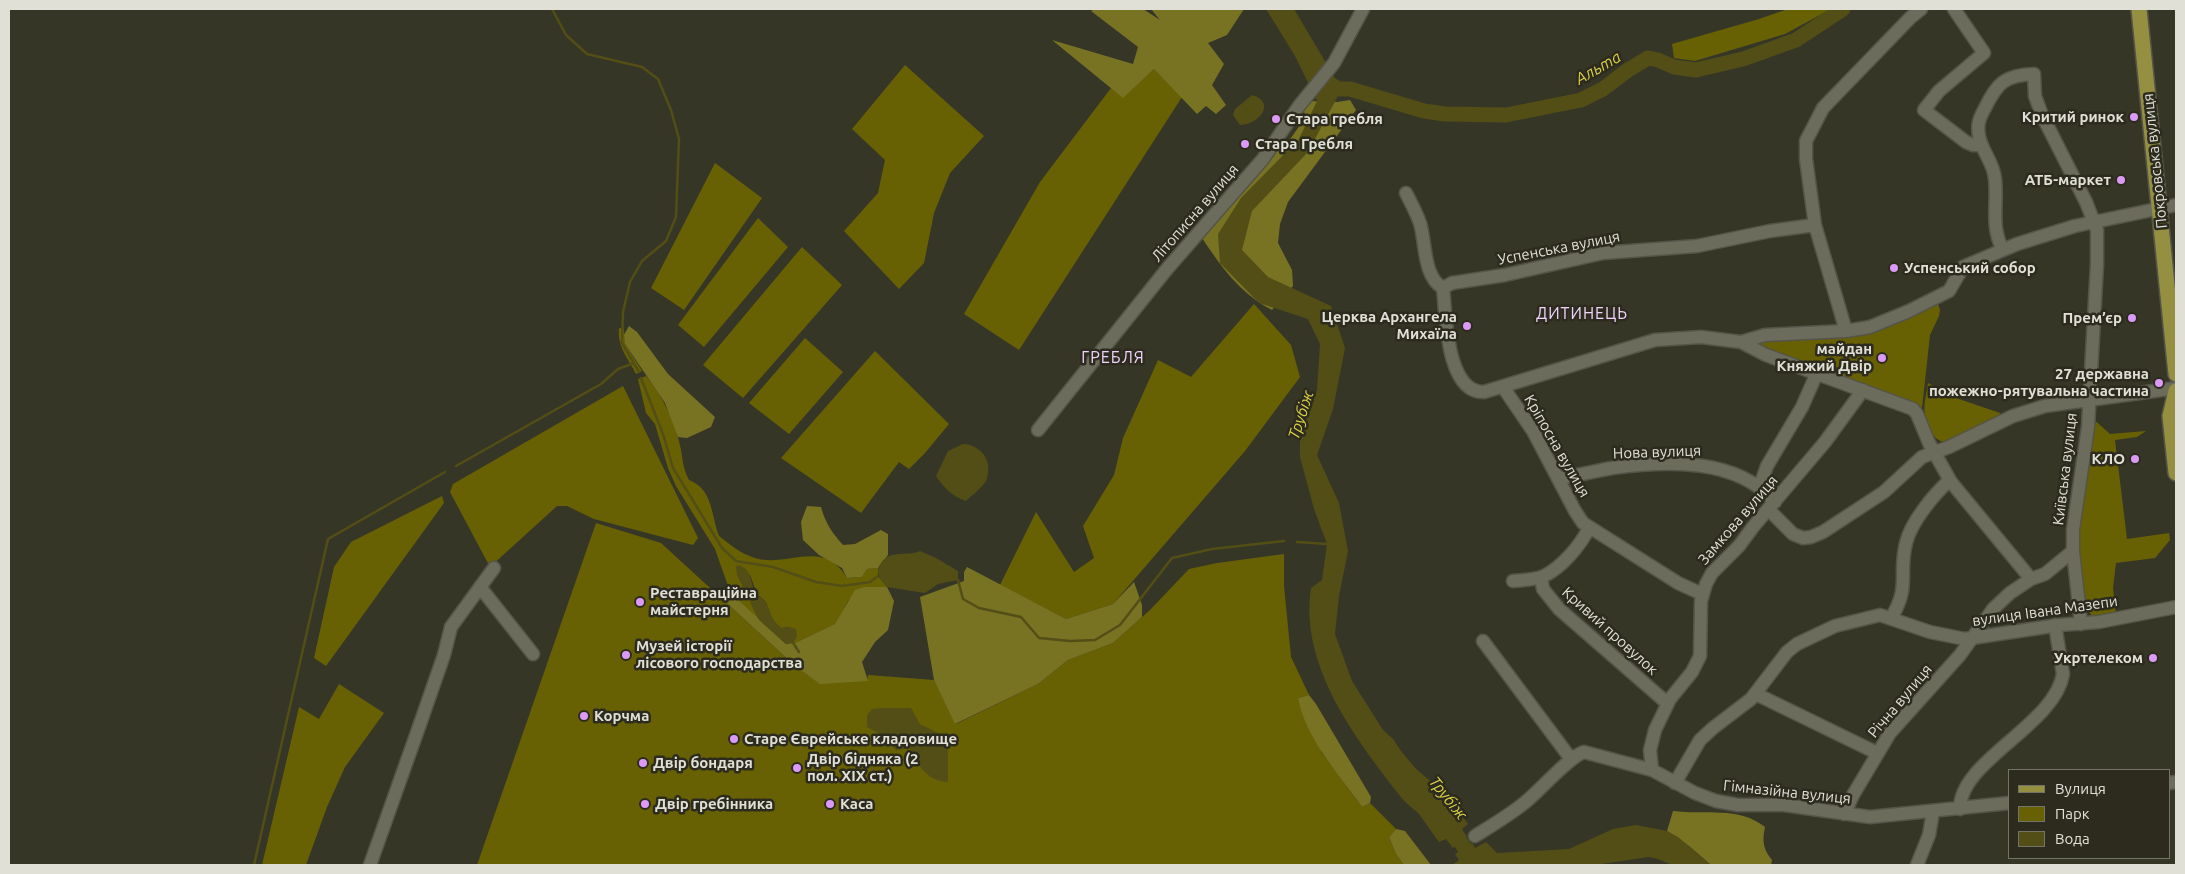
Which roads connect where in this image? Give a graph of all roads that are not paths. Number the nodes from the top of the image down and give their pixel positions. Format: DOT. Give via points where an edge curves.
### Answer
graph roads {
  1 [pos="1364,9"];
  2 [pos="1921,9"];
  3 [pos="1954,9"];
  4 [pos="2139,9"];
  5 [pos="1982,145"];
  6 [pos="1406,193"];
  7 [pos="2176,205"];
  8 [pos="2160,209"];
  9 [pos="2095,222"];
  10 [pos="1815,225"];
  11 [pos="2003,250"];
  12 [pos="1443,288"];
  13 [pos="1846,331"];
  14 [pos="1741,342"];
  15 [pos="1817,373"];
  16 [pos="2176,374"];
  17 [pos="1502,387"];
  18 [pos="2176,389"];
  19 [pos="1863,390"];
  20 [pos="2089,400"];
  21 [pos="1038,430"];
  22 [pos="1933,452"];
  23 [pos="2176,472"];
  24 [pos="1559,478"];
  25 [pos="1950,480"];
  26 [pos="1760,486"];
  27 [pos="1772,506"];
  28 [pos="1589,528"];
  29 [pos="2073,551"];
  30 [pos="494,568"];
  31 [pos="1541,577"];
  32 [pos="2031,579"];
  33 [pos="1513,582"];
  34 [pos="480,587"];
  35 [pos="1702,594"];
  36 [pos="2176,607"];
  37 [pos="1892,618"];
  38 [pos="2081,624"];
  39 [pos="2055,625"];
  40 [pos="1972,639"];
  41 [pos="1483,641"];
  42 [pos="533,654"];
  43 [pos="1756,694"];
  44 [pos="1667,703"];
  45 [pos="1877,753"];
  46 [pos="1571,759"];
  47 [pos="1652,770"];
  48 [pos="1675,783"];
  49 [pos="2008,803"];
  50 [pos="1960,809"];
  51 [pos="1933,812"];
  52 [pos="1844,814"];
  53 [pos="1475,836"];
  54 [pos="370,865"];
  55 [pos="1917,865"];
  1 -- 21 [label="street, Літописна вулиця" via="1334,63 1263,159 1168,269"];
  2 -- 10 [label="street" via="1818,115 1806,146"];
  3 -- 5 [label="street" via="1984,52 1939,91 1924,110 1966,142 1973,146"];
  4 -- 8 [label="main road, Покровська вулиця"];
  5 -- 9 [label="street, Київська вулиця" via="1978,120 1994,89 2010,79 2034,74 2035,96 2040,110"];
  5 -- 11 [label="street" via="1994,171 1995,226"];
  6 -- 12 [label="street" via="1419,221 1427,264 1433,279"];
  7 -- 8 [label="street"];
  8 -- 9 [label="street"];
  8 -- 16 [label="main road, Покровська вулиця"];
  9 -- 11 [label="street" via="2050,233"];
  9 -- 20 [label="street, Київська вулиця" via="2097,264"];
  10 -- 12 [label="street, Успенська вулиця" via="1697,246 1603,253 1458,282"];
  10 -- 13 [label="street"];
  11 -- 13 [label="street" via="1963,267 1952,289 1937,297 1884,322"];
  12 -- 17 [label="street, Кріпосна вулиця" via="1451,352 1463,382 1480,392"];
  13 -- 14 [label="street" via="1774,334"];
  14 -- 15 [label="street" via="1766,355"];
  14 -- 17 [label="street" via="1701,337 1655,340"];
  15 -- 19 [label="street"];
  15 -- 26 [label="street"];
  17 -- 24 [label="street, Кріпосна вулиця" via="1533,431"];
  18 -- 20 [label="street, Нова вулиця"];
  18 -- 23 [label="main road" via="2170,416"];
  19 -- 22 [label="street" via="1916,411"];
  19 -- 27 [label="street, Замкова вулиця"];
  20 -- 22 [label="street, Нова вулиця" via="2032,409"];
  20 -- 29 [label="street, Київська вулиця"];
  22 -- 25 [label="street"];
  22 -- 27 [label="street, Нова вулиця" via="1918,459 1884,492 1814,536 1803,538 1793,534"];
  24 -- 26 [label="street, Нова вулиця" via="1625,467 1697,465 1735,474"];
  24 -- 28 [label="street, Кріпосна вулиця" via="1575,511"];
  25 -- 32 [label="street"];
  25 -- 37 [label="street" via="1930,501 1909,535 1903,592"];
  26 -- 27 [label="street, Нова вулиця"];
  27 -- 35 [label="street, Замкова вулиця" via="1712,573"];
  28 -- 31 [label="street, Кривий провулок" via="1575,549"];
  28 -- 35 [label="street, Кріпосна вулиця" via="1678,583"];
  29 -- 32 [label="street" via="2045,574"];
  29 -- 38 [label="street, Київська вулиця"];
  30 -- 34 [label="street"];
  31 -- 33 [label="street, Кривий провулок"];
  31 -- 44 [label="street, Кривий провулок" via="1543,589 1559,609"];
  32 -- 40 [label="street" via="2001,600"];
  34 -- 42 [label="street"];
  34 -- 54 [label="street" via="451,626 442,662"];
  35 -- 44 [label="street, Замкова вулиця" via="1700,656 1692,672"];
  36 -- 38 [label="street, вулиця Івана Мазепи"];
  37 -- 40 [label="street, вулиця Івана Мазепи" via="1945,636"];
  37 -- 43 [label="street, вулиця Івана Мазепи" via="1877,615 1856,620 1827,628 1797,644 1787,652"];
  38 -- 39 [label="street, вулиця Івана Мазепи"];
  39 -- 40 [label="street, вулиця Івана Мазепи"];
  39 -- 50 [label="street" via="2063,674 2061,681 2038,716 1968,782"];
  40 -- 45 [label="street, Річна вулиця" via="1896,725"];
  41 -- 46 [label="street"];
  43 -- 45 [label="street"];
  43 -- 48 [label="street, вулиця Івана Мазепи" via="1704,736"];
  44 -- 47 [label="street, Замкова вулиця" via="1651,744"];
  45 -- 52 [label="street, Річна вулиця"];
  46 -- 47 [label="street, Гімназійна вулиця" via="1580,753 1590,752"];
  46 -- 53 [label="street" via="1522,805"];
  47 -- 48 [label="street, Гімназійна вулиця"];
  48 -- 52 [label="street, Гімназійна вулиця" via="1705,798 1728,804 1784,805"];
  49 -- 50 [label="street, Гімназійна вулиця"];
  50 -- 51 [label="street, Гімназійна вулиця"];
  51 -- 52 [label="street, Гімназійна вулиця" via="1870,817"];
  51 -- 55 [label="street" via="1929,835"];
}
